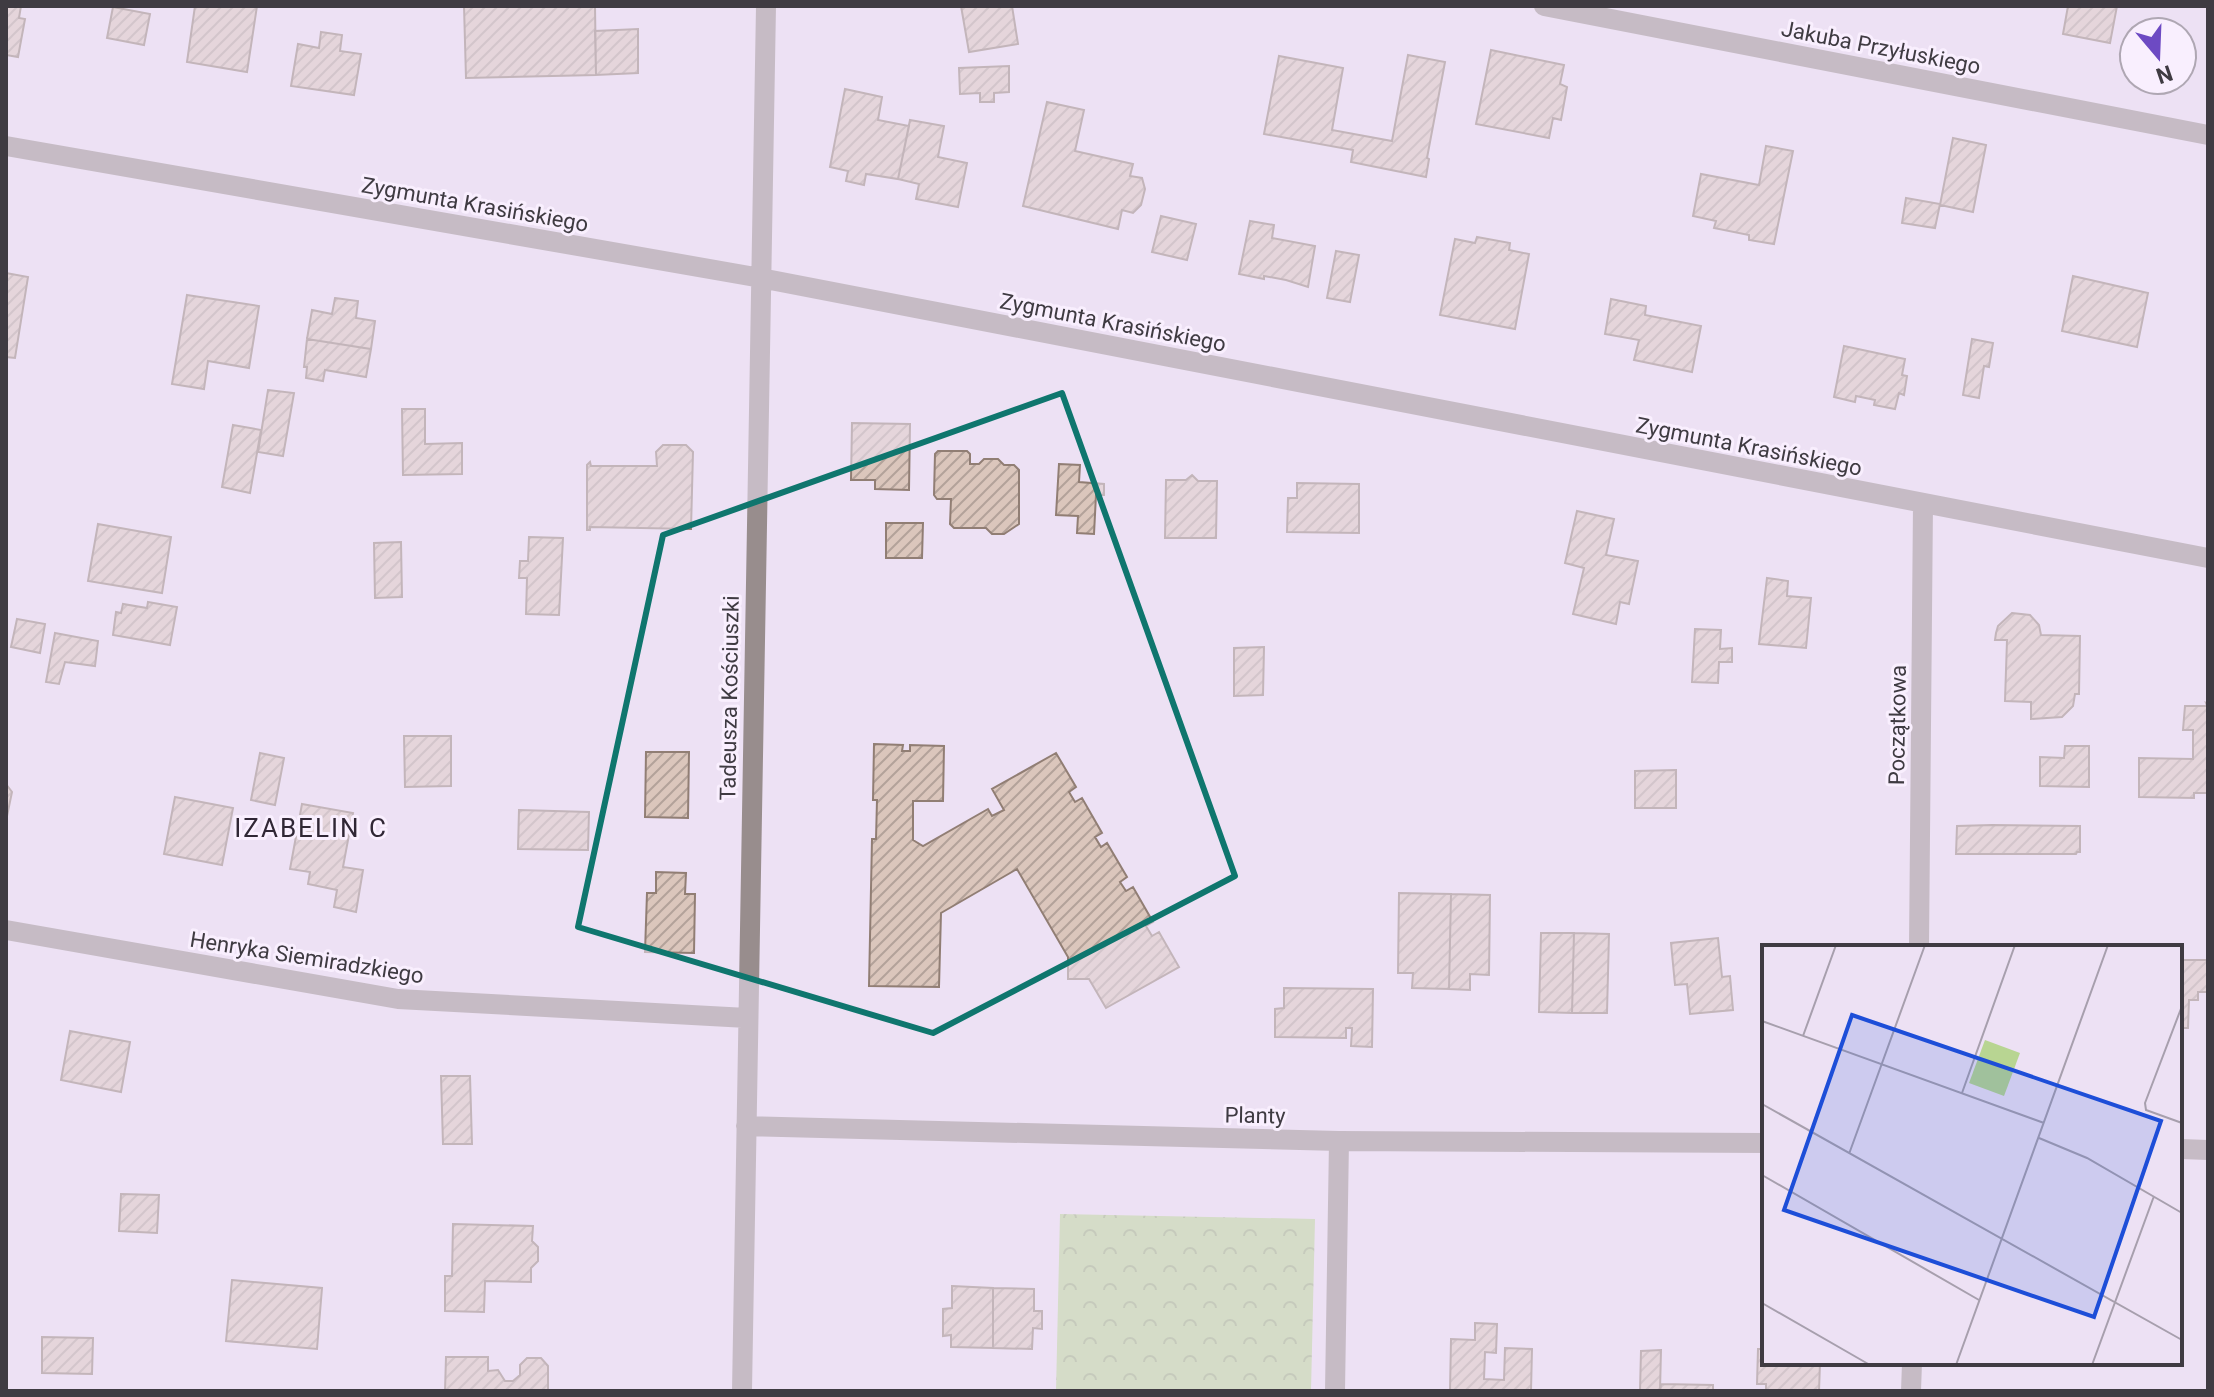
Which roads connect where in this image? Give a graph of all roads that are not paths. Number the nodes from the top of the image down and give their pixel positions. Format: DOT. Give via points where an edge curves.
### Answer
graph roads {
  1 [pos="766,6"];
  2 [pos="1544,6"];
  3 [pos="2208,135"];
  4 [pos="6,146"];
  5 [pos="761,278"];
  6 [pos="1923,504"];
  7 [pos="2208,558"];
  8 [pos="6,930"];
  9 [pos="1919,945"];
  10 [pos="747,1018"];
  11 [pos="746,1126"];
  12 [pos="1339,1141"];
  13 [pos="1762,1143"];
  14 [pos="2182,1149"];
  15 [pos="2208,1150"];
  16 [pos="1912,1365"];
  17 [pos="742,1391"];
  18 [pos="1335,1391"];
  19 [pos="1911,1391"];
  1 -- 5 [label="street, Tadeusza Kościuszki"];
  2 -- 3 [label="street, Jakuba Przyłuskiego"];
  4 -- 5 [label="street, Zygmunta Krasińskiego"];
  5 -- 6 [label="street, Zygmunta Krasińskiego"];
  5 -- 10 [label="street, Tadeusza Kościuszki"];
  6 -- 7 [label="street, Zygmunta Krasińskiego"];
  6 -- 9 [label="street, Początkowa"];
  8 -- 10 [label="street, Henryka Siemiradzkiego" via="398,999"];
  10 -- 11 [label="street, Tadeusza Kościuszki"];
  11 -- 12 [label="street, Planty"];
  11 -- 17 [label="street, Tadeusza Kościuszki"];
  12 -- 13 [label="street, Planty"];
  12 -- 18 [label="street"];
  14 -- 15 [label="street"];
  16 -- 19 [label="street"];
}
